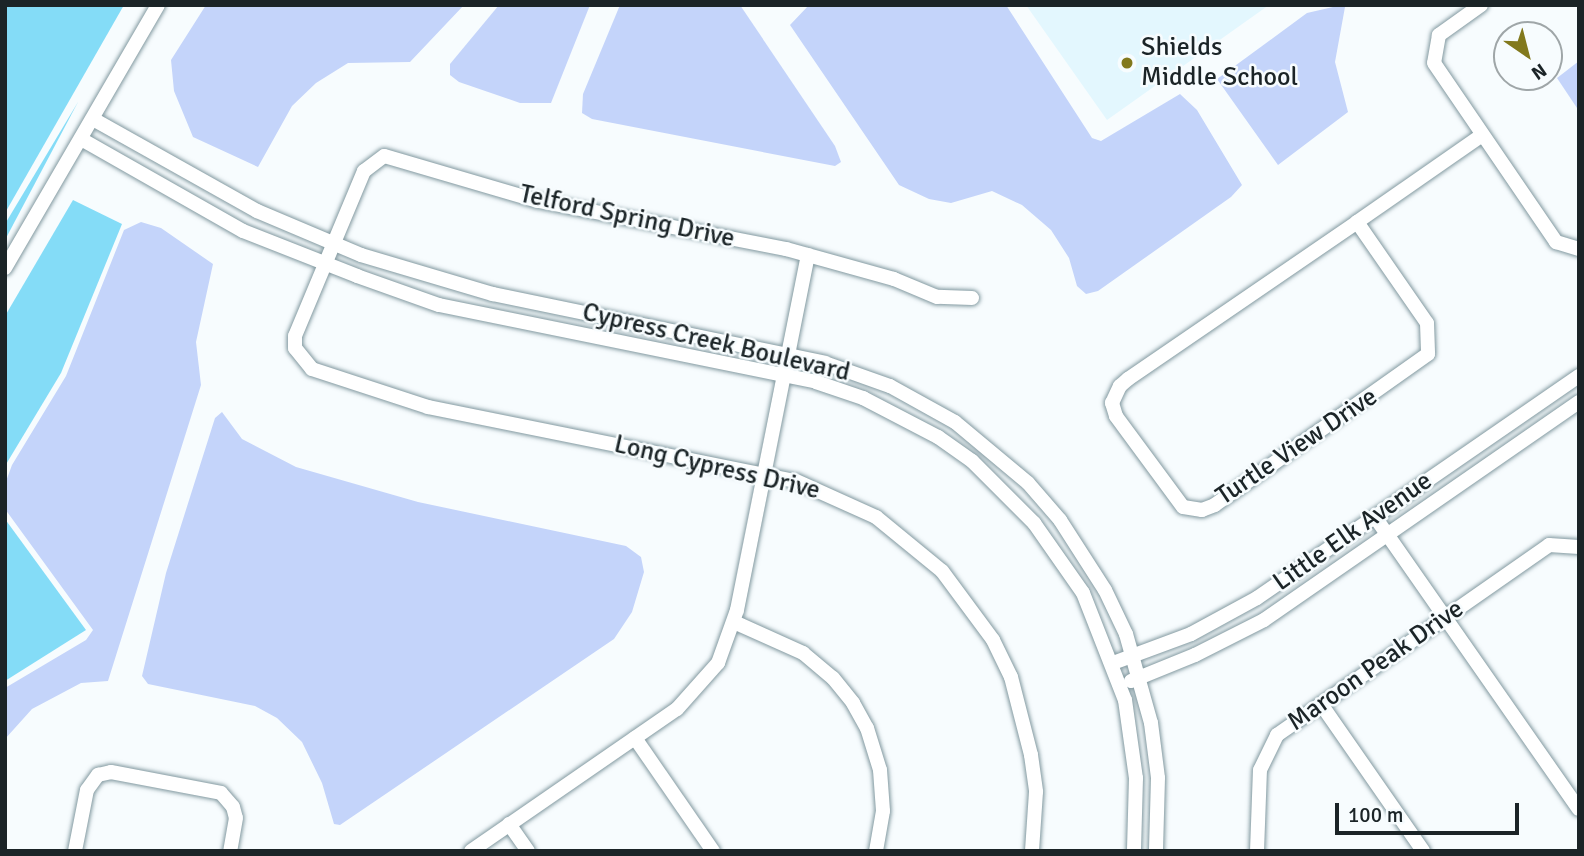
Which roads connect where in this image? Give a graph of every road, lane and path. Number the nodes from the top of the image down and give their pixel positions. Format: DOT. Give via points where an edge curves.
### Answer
graph roads {
  1 [pos="158,5"];
  2 [pos="1481,5"];
  3 [pos="93,119"];
  4 [pos="1482,135"];
  5 [pos="81,139"];
  6 [pos="1357,222"];
  7 [pos="333,244"];
  8 [pos="1579,249"];
  9 [pos="808,255"];
  10 [pos="325,265"];
  11 [pos="5,268"];
  12 [pos="972,298"];
  13 [pos="788,355"];
  14 [pos="784,375"];
  15 [pos="1579,376"];
  16 [pos="1579,402"];
  17 [pos="764,474"];
  18 [pos="1376,517"];
  19 [pos="1388,534"];
  20 [pos="1579,547"];
  21 [pos="1445,617"];
  22 [pos="734,622"];
  23 [pos="1132,656"];
  24 [pos="1113,663"];
  25 [pos="1138,678"];
  26 [pos="1120,685"];
  27 [pos="1321,704"];
  28 [pos="635,738"];
  29 [pos="1579,809"];
  30 [pos="509,824"];
  31 [pos="75,851"];
  32 [pos="230,851"];
  33 [pos="471,851"];
  34 [pos="528,851"];
  35 [pos="713,851"];
  36 [pos="876,851"];
  37 [pos="1032,851"];
  38 [pos="1134,851"];
  39 [pos="1156,851"];
  40 [pos="1257,851"];
  41 [pos="1423,851"];
  1 -- 3 [label="street"];
  2 -- 4 [label="street" via="1439,35 1433,53 1438,73"];
  3 -- 5 [label="street"];
  3 -- 7 [label="street, Cypress Creek Boulevard" via="257,211"];
  4 -- 6 [label="street, Turtle View Drive"];
  4 -- 8 [label="street" via="1556,242"];
  5 -- 10 [label="street, Cypress Creek Boulevard" via="243,231"];
  5 -- 11 [label="street"];
  6 -- 6 [label="street, Turtle View Drive" via="1427,323 1431,332 1428,354 1215,505 1202,510 1183,507 1116,416 1115,394 1128,379"];
  7 -- 9 [label="street, Telford Spring Drive" via="364,171 384,156 538,201"];
  7 -- 10 [label="street, Long Cypress Drive"];
  7 -- 13 [label="street, Cypress Creek Boulevard" via="493,294"];
  9 -- 12 [label="street, Telford Spring Drive" via="894,279 937,297"];
  9 -- 13 [label="street"];
  10 -- 14 [label="street, Cypress Creek Boulevard" via="439,305"];
  10 -- 17 [label="street, Long Cypress Drive" via="295,336 300,359 312,369 428,407"];
  13 -- 14 [label="street"];
  13 -- 23 [label="street, Cypress Creek Boulevard" via="890,386 955,422 1028,483 1088,562 1126,634"];
  14 -- 17 [label="street"];
  14 -- 24 [label="street, Cypress Creek Boulevard" via="863,398 972,461 1057,552 1083,593"];
  15 -- 18 [label="street, Little Elk Avenue"];
  16 -- 19 [label="street, Little Elk Avenue"];
  17 -- 22 [label="street"];
  17 -- 37 [label="street, Long Cypress Drive" via="796,481 876,517 942,571 967,602 993,640 1024,716 1036,792"];
  18 -- 19 [label="street"];
  18 -- 23 [label="street, Little Elk Avenue" via="1223,618"];
  19 -- 21 [label="street"];
  19 -- 25 [label="street, Little Elk Avenue" via="1264,620"];
  20 -- 21 [label="street, Maroon Peak Drive" via="1549,545"];
  21 -- 27 [label="street, Maroon Peak Drive"];
  21 -- 29 [label="street"];
  22 -- 28 [label="street" via="718,663 692,696"];
  22 -- 36 [label="street" via="803,653 833,678 853,704 880,770 884,811"];
  23 -- 24 [label="street, Little Elk Avenue"];
  23 -- 25 [label="street, Cypress Creek Boulevard"];
  24 -- 26 [label="street, Cypress Creek Boulevard"];
  25 -- 26 [label="street, Little Elk Avenue"];
  25 -- 39 [label="street, Cypress Creek Boulevard" via="1151,723 1158,778"];
  26 -- 38 [label="street, Cypress Creek Boulevard" via="1133,740 1138,820"];
  27 -- 40 [label="street, Maroon Peak Drive" via="1266,748 1259,770"];
  27 -- 41 [label="street"];
  28 -- 30 [label="street"];
  28 -- 35 [label="street"];
  30 -- 33 [label="street"];
  30 -- 34 [label="street"];
  31 -- 32 [label="street" via="87,790 92,780 111,772 221,793 236,818"];
}
